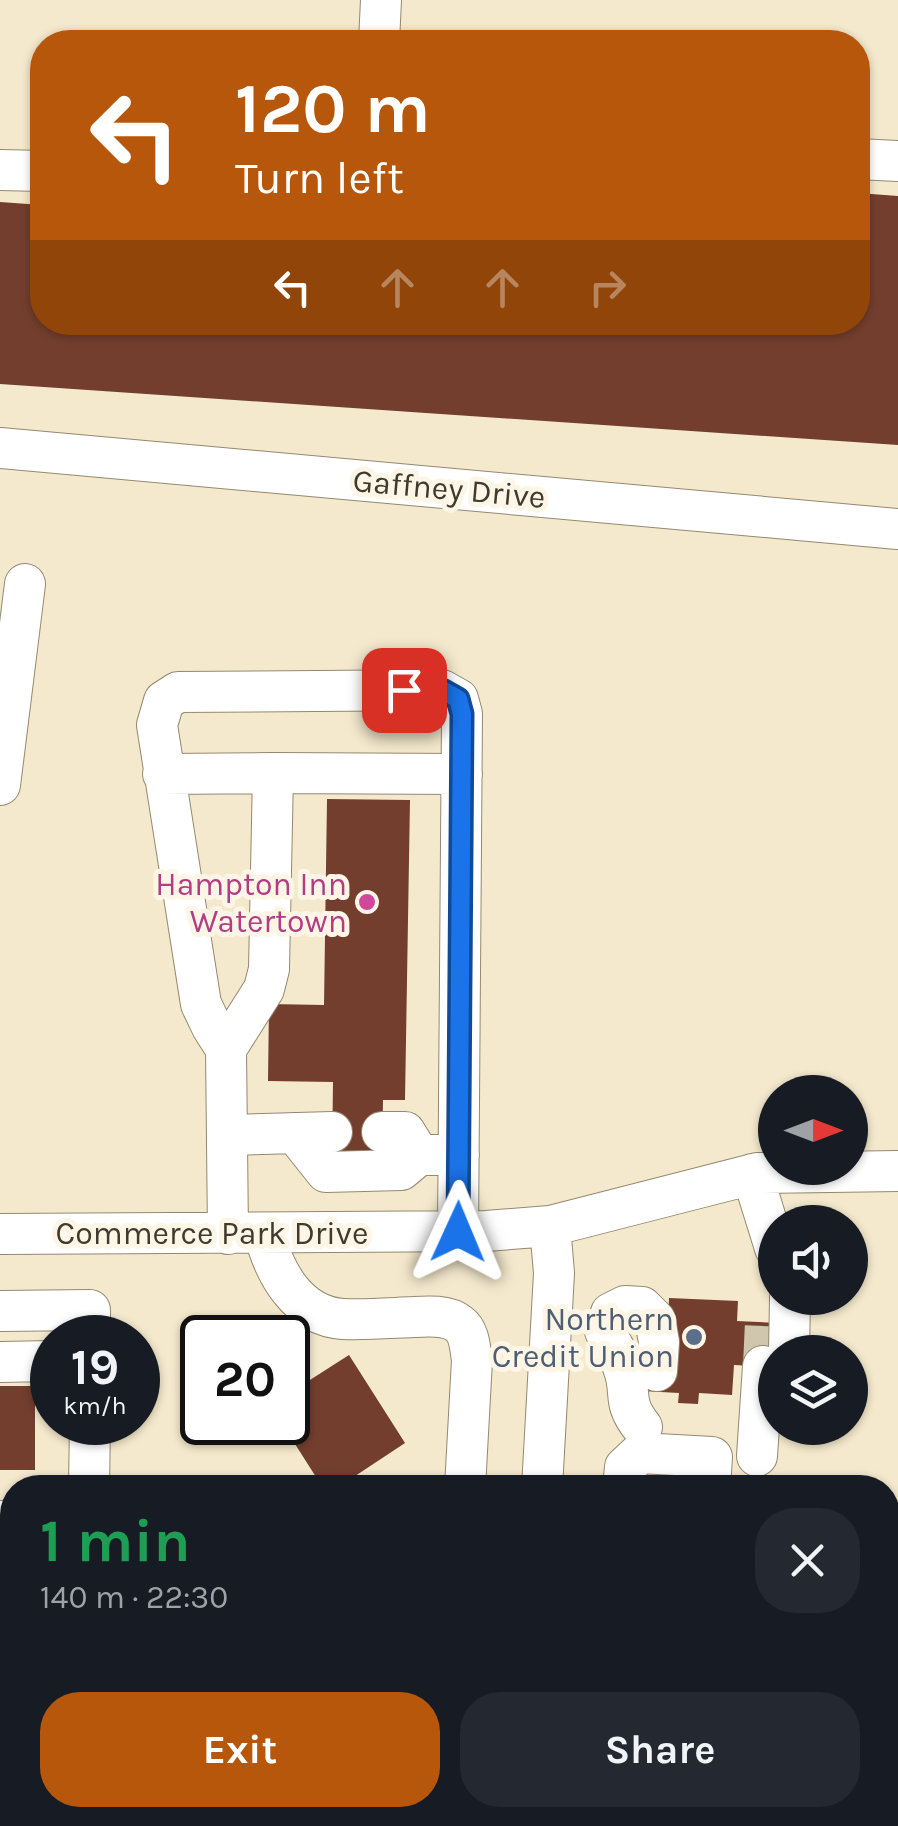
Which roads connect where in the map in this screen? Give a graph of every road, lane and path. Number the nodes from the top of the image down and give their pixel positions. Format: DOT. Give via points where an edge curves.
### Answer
graph roads {
  1 [pos="382,0"];
  2 [pos="380,30"];
  3 [pos="870,160"];
  4 [pos="898,161"];
  5 [pos="0,170"];
  6 [pos="30,171"];
  7 [pos="0,448"];
  8 [pos="898,529"];
  9 [pos="25,584"];
  10 [pos="273,773"];
  11 [pos="163,774"];
  12 [pos="462,774"];
  13 [pos="0,785"];
  14 [pos="226,1049"];
  15 [pos="382,1132"];
  16 [pos="228,1135"];
  17 [pos="439,1155"];
  18 [pos="898,1170"];
  19 [pos="752,1174"];
  20 [pos="762,1205"];
  21 [pos="550,1226"];
  22 [pos="458,1232"];
  23 [pos="0,1234"];
  24 [pos="246,1234"];
  25 [pos="0,1310"];
  26 [pos="90,1315"];
  27 [pos="780,1328"];
  28 [pos="30,1361"];
  29 [pos="0,1362"];
  30 [pos="644,1426"];
  31 [pos="90,1445"];
  32 [pos="782,1445"];
  33 [pos="756,1472"];
  34 [pos="89,1475"];
  35 [pos="466,1475"];
  36 [pos="543,1475"];
  37 [pos="711,1475"];
  1 -- 2 [label="street"];
  3 -- 4 [label="street"];
  5 -- 6 [label="street"];
  7 -- 8 [label="street, Gaffney Drive"];
  9 -- 13 [label="street"];
  10 -- 11 [label="street"];
  10 -- 12 [label="street"];
  10 -- 14 [label="street" via="269,969 264,989"];
  11 -- 12 [label="street" via="157,725 164,701 178,692 442,690 458,699 462,714"];
  11 -- 14 [label="street" via="202,1004"];
  12 -- 17 [label="street"];
  14 -- 16 [label="street"];
  15 -- 17 [label="street" via="405,1132"];
  16 -- 17 [label="street" via="314,1132 326,1172 401,1170"];
  16 -- 24 [label="street"];
  17 -- 22 [label="street"];
  18 -- 19 [label="street, Commerce Park Drive"];
  19 -- 20 [label="street"];
  19 -- 21 [label="street, Commerce Park Drive"];
  21 -- 22 [label="street, Commerce Park Drive"];
  21 -- 36 [label="street" via="554,1273"];
  22 -- 24 [label="street, Commerce Park Drive"];
  23 -- 24 [label="street, Commerce Park Drive"];
  24 -- 35 [label="street" via="288,1290 314,1309 339,1319 436,1316 460,1324 472,1360"];
  25 -- 26 [label="street"];
  27 -- 33 [label="street"];
  28 -- 29 [label="street"];
  30 -- 37 [label="street" via="712,1457"];
  31 -- 34 [label="street"];
  32 -- 33 [label="street"];
}
